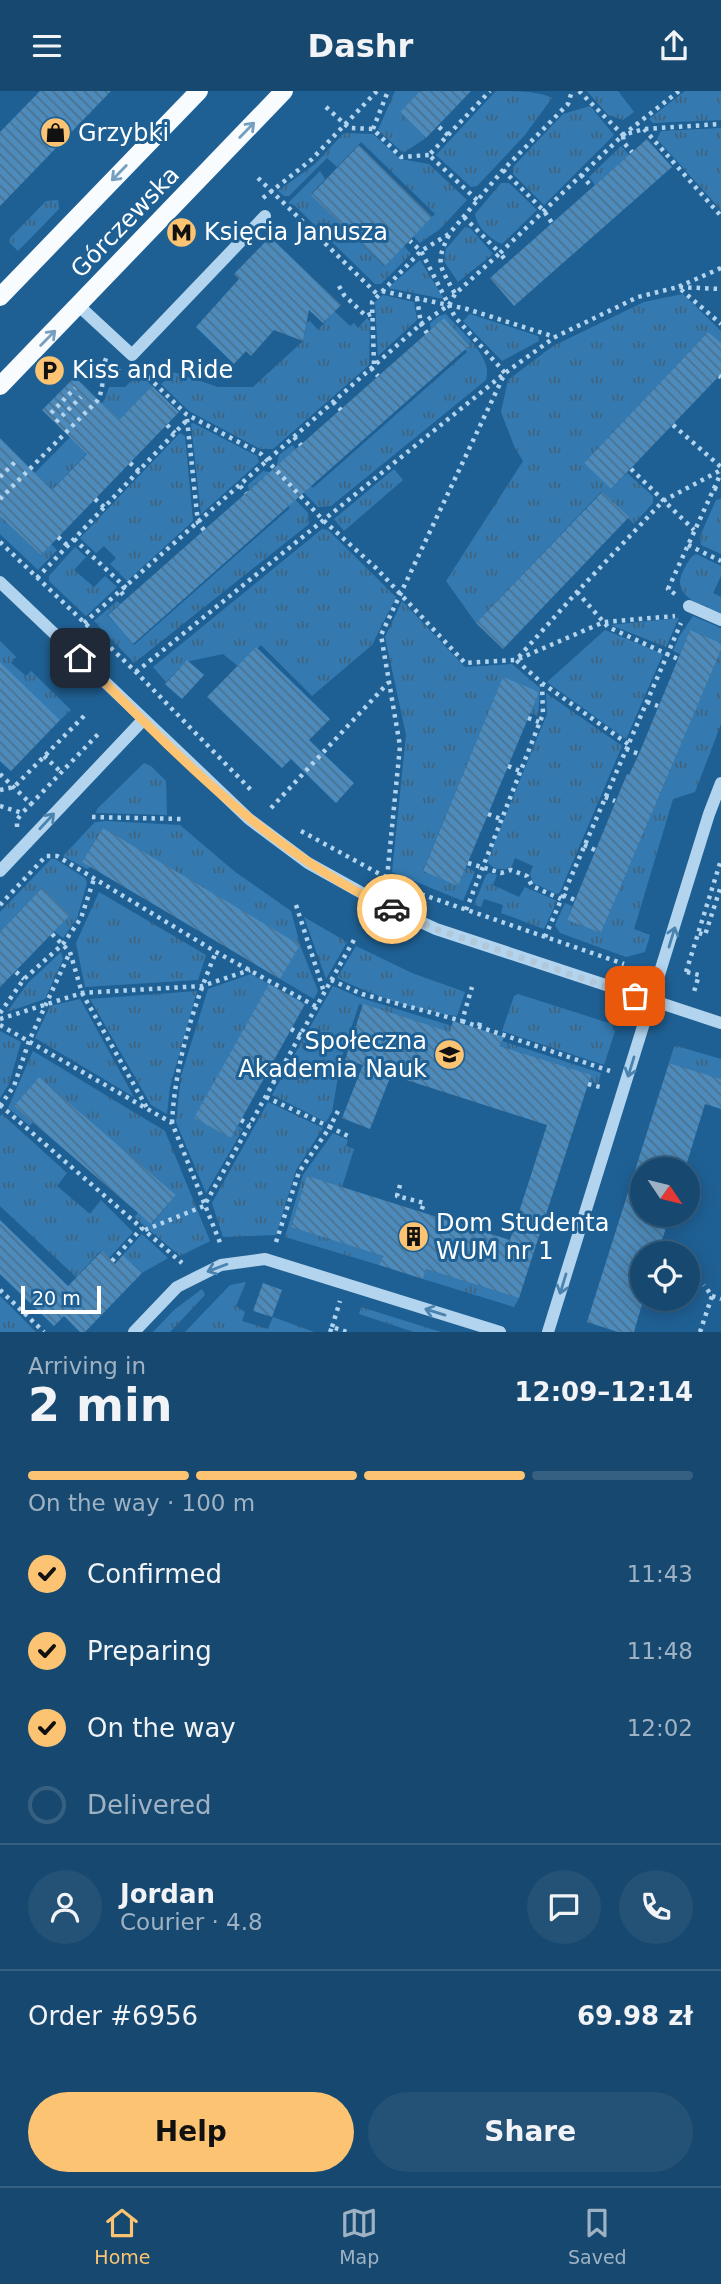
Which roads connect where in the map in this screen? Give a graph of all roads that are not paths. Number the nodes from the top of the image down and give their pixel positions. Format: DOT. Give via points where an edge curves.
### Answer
graph roads {
  1 [pos="199,91"];
  2 [pos="284,91"];
  3 [pos="265,216"];
  4 [pos="0,297"];
  5 [pos="79,306"];
  6 [pos="0,387"];
  7 [pos="0,582"];
  8 [pos="689,606"];
  9 [pos="721,620"];
  10 [pos="143,720"];
  11 [pos="721,783"];
  12 [pos="0,871"];
  13 [pos="652,1002"];
  14 [pos="721,1023"];
  15 [pos="134,1332"];
  16 [pos="499,1332"];
  17 [pos="548,1332"];
  1 -- 4 [label="main road, Górczewska, one-way"];
  5 -- 2 [label="main road, Górczewska, one-way"];
  3 -- 5 [label="street" via="131,355"];
  6 -- 5 [label="main road, Górczewska, one-way"];
  7 -- 10 [label="street"];
  8 -- 9 [label="street"];
  12 -- 10 [label="street, one-way"];
  10 -- 13 [label="street" via="248,819 345,885 436,929"];
  13 -- 11 [label="street, one-way"];
  13 -- 14 [label="street"];
  13 -- 17 [label="street, one-way"];
  16 -- 15 [label="street, one-way" via="265,1259 220,1265 177,1287"];
}
